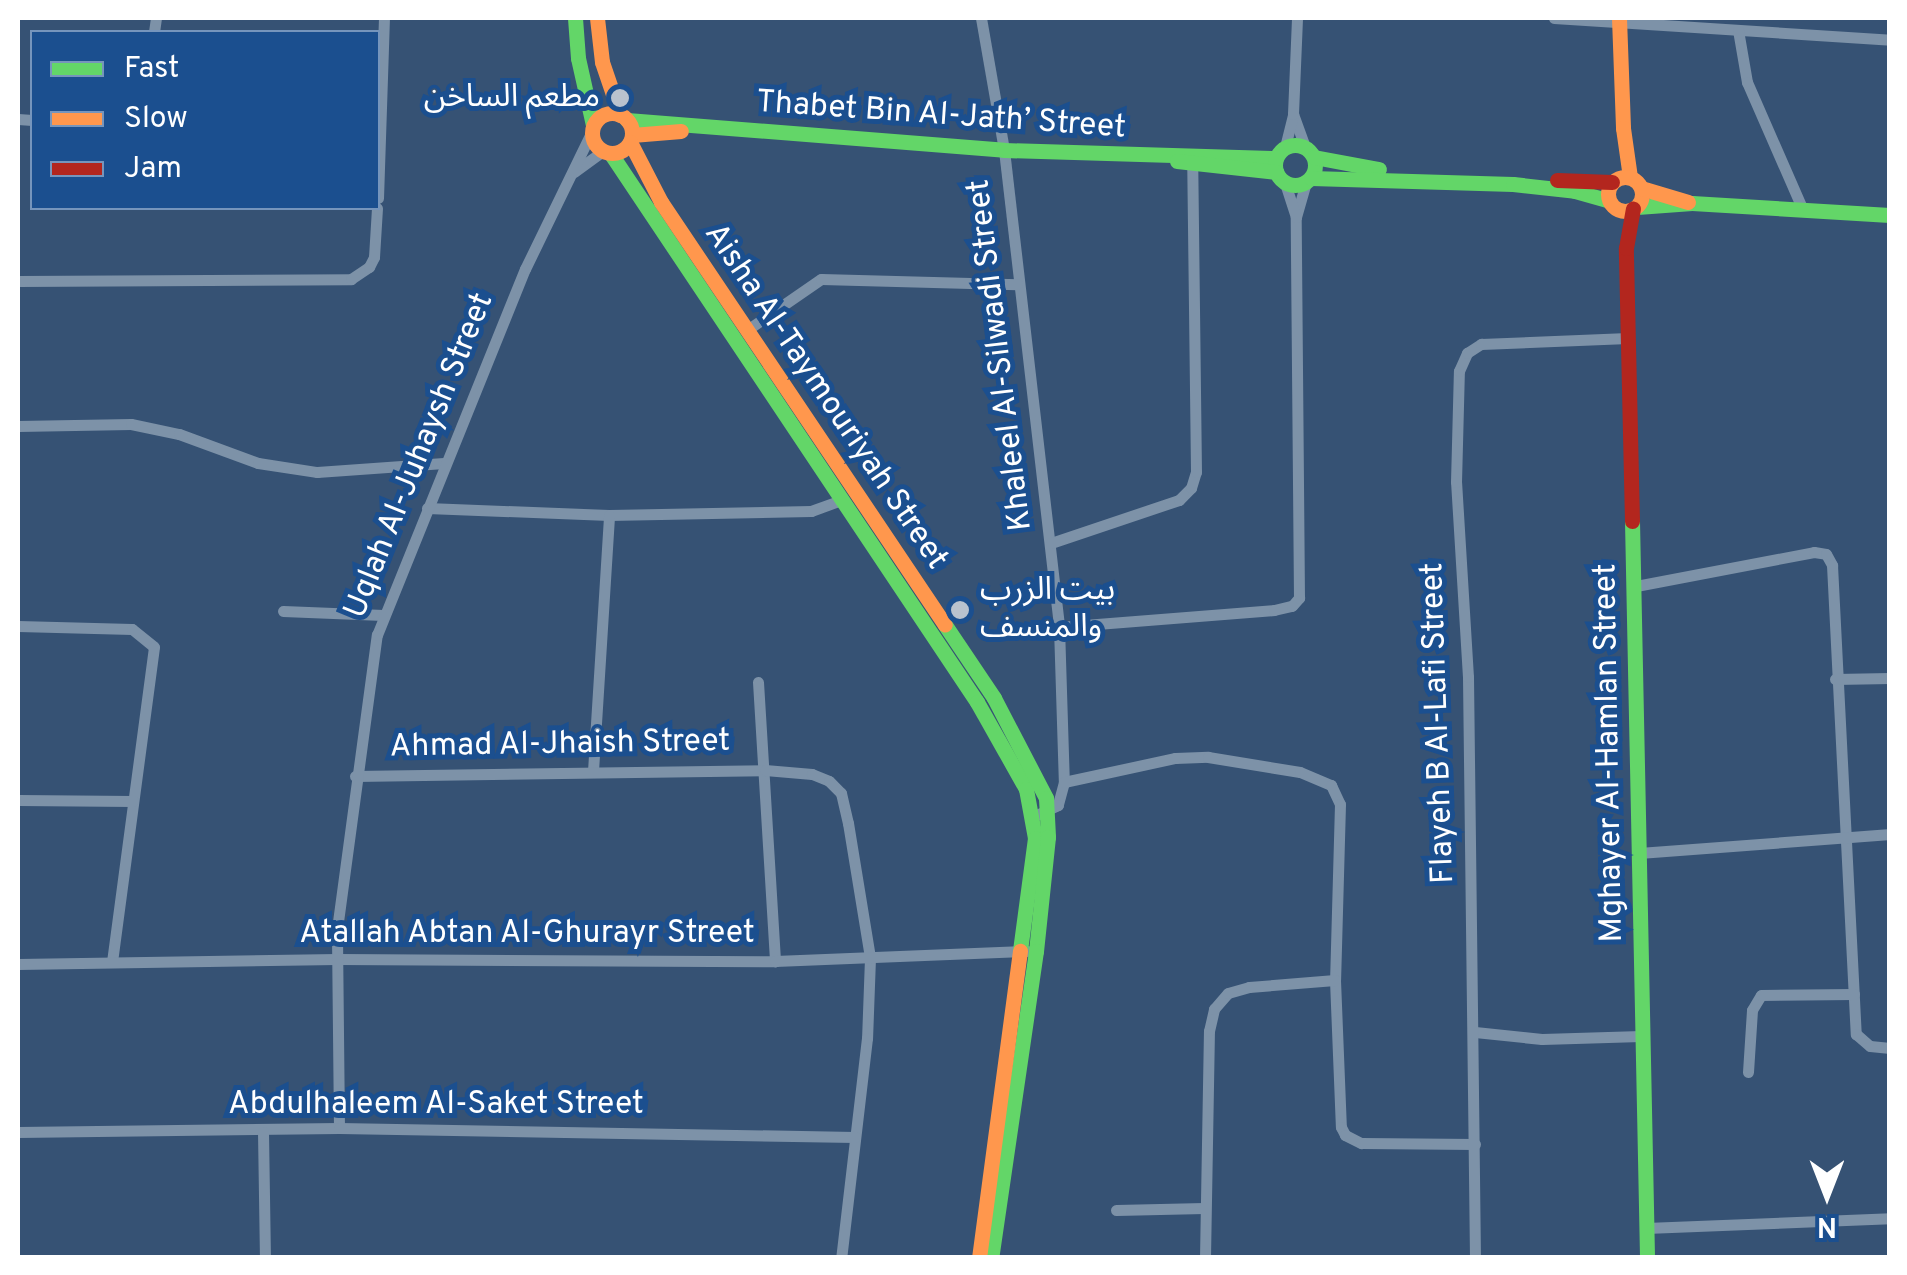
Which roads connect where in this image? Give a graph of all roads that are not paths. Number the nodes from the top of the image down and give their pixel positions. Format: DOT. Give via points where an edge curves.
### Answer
graph roads {
  1 [pos="384,18"];
  2 [pos="575,18"];
  3 [pos="597,18"];
  4 [pos="981,18"];
  5 [pos="1297,18"];
  6 [pos="1554,18"];
  7 [pos="1620,19"];
  8 [pos="1738,30"];
  9 [pos="1890,40"];
  10 [pos="380,112"];
  11 [pos="1293,114"];
  12 [pos="627,128"];
  13 [pos="592,129"];
  14 [pos="1004,150"];
  15 [pos="607,152"];
  16 [pos="1310,152"];
  17 [pos="1191,161"];
  18 [pos="1281,165"];
  19 [pos="570,174"];
  20 [pos="1309,180"];
  21 [pos="1625,181"];
  22 [pos="1692,203"];
  23 [pos="1611,204"];
  24 [pos="1635,208"];
  25 [pos="1802,208"];
  26 [pos="377,210"];
  27 [pos="1890,214"];
  28 [pos="1296,217"];
  29 [pos="1626,248"];
  30 [pos="18,281"];
  31 [pos="1016,284"];
  32 [pos="747,330"];
  33 [pos="1628,338"];
  34 [pos="18,426"];
  35 [pos="444,462"];
  36 [pos="841,500"];
  37 [pos="427,508"];
  38 [pos="609,515"];
  39 [pos="1051,543"];
  40 [pos="1636,586"];
  41 [pos="283,610"];
  42 [pos="383,615"];
  43 [pos="18,626"];
  44 [pos="1059,627"];
  45 [pos="1890,678"];
  46 [pos="1835,680"];
  47 [pos="758,682"];
  48 [pos="765,770"];
  49 [pos="593,771"];
  50 [pos="355,776"];
  51 [pos="1064,782"];
  52 [pos="18,800"];
  53 [pos="133,801"];
  54 [pos="1041,814"];
  55 [pos="1890,834"];
  56 [pos="1845,837"];
  57 [pos="1639,853"];
  58 [pos="1029,951"];
  59 [pos="870,958"];
  60 [pos="337,959"];
  61 [pos="775,961"];
  62 [pos="112,962"];
  63 [pos="18,964"];
  64 [pos="1336,980"];
  65 [pos="1854,994"];
  66 [pos="1475,1032"];
  67 [pos="1641,1036"];
  68 [pos="1890,1048"];
  69 [pos="1748,1072"];
  70 [pos="339,1128"];
  71 [pos="18,1132"];
  72 [pos="263,1132"];
  73 [pos="855,1137"];
  74 [pos="1476,1144"];
  75 [pos="1204,1208"];
  76 [pos="1116,1210"];
  77 [pos="1890,1218"];
  78 [pos="1646,1228"];
  79 [pos="265,1258"];
  80 [pos="841,1258"];
  81 [pos="978,1258"];
  82 [pos="991,1258"];
  83 [pos="1205,1258"];
  84 [pos="1474,1258"];
  85 [pos="1647,1258"];
  1 -- 10 [label="street"];
  2 -- 13 [label="street, Aisha Al-Taymouriyah Street"];
  3 -- 12 [label="street, Aisha Al-Taymouriyah Street" via="606,76"];
  4 -- 14 [label="street, Khaleel Al-Silwadi Street"];
  5 -- 11 [label="street"];
  6 -- 7 [label="street"];
  7 -- 8 [label="street"];
  7 -- 21 [label="street"];
  8 -- 9 [label="street"];
  8 -- 25 [label="street" via="1746,82"];
  11 -- 16 [label="street"];
  11 -- 18 [label="street"];
  12 -- 13 [label="street" via="604,114"];
  12 -- 14 [label="street, Thabet Bin Al-Jath’ Street"];
  12 -- 15 [label="street"];
  12 -- 32 [label="street, Aisha Al-Taymouriyah Street" via="661,202"];
  13 -- 15 [label="street, Aisha Al-Taymouriyah Street"];
  13 -- 19 [label="street, Uqlah Al-Juhaysh Street"];
  14 -- 17 [label="street, Thabet Bin Al-Jath’ Street"];
  14 -- 31 [label="street, Khaleel Al-Silwadi Street"];
  15 -- 19 [label="street"];
  15 -- 36 [label="street, Aisha Al-Taymouriyah Street"];
  16 -- 18 [label="street"];
  16 -- 20 [label="street"];
  16 -- 21 [label="street" via="1408,172"];
  17 -- 18 [label="street, Thabet Bin Al-Jath’ Street"];
  17 -- 39 [label="street" via="1191,488 1178,500"];
  18 -- 20 [label="street"];
  18 -- 28 [label="street"];
  19 -- 35 [label="street, Uqlah Al-Juhaysh Street"];
  20 -- 23 [label="street" via="1514,184 1575,191"];
  20 -- 28 [label="street"];
  21 -- 22 [label="street"];
  21 -- 23 [label="street"];
  21 -- 24 [label="street, Mghayer Al-Hamlan Street"];
  22 -- 24 [label="street"];
  22 -- 25 [label="street"];
  23 -- 24 [label="street"];
  23 -- 29 [label="street, Mghayer Al-Hamlan Street"];
  24 -- 29 [label="street, Mghayer Al-Hamlan Street"];
  25 -- 27 [label="street"];
  26 -- 30 [label="street" via="374,258 351,279"];
  28 -- 44 [label="street" via="1298,598 1274,610"];
  29 -- 33 [label="street, Mghayer Al-Hamlan Street"];
  31 -- 32 [label="street" via="821,279"];
  31 -- 39 [label="street, Khaleel Al-Silwadi Street"];
  32 -- 54 [label="street, Aisha Al-Taymouriyah Street" via="994,698 1042,785"];
  33 -- 40 [label="street, Mghayer Al-Hamlan Street"];
  33 -- 66 [label="street, Flayeh B Al-Lafi Street" via="1481,344 1467,353 1459,371 1456,482 1468,677"];
  34 -- 35 [label="street" via="131,424 258,463 317,472"];
  35 -- 37 [label="street, Uqlah Al-Juhaysh Street"];
  36 -- 38 [label="street" via="811,511"];
  36 -- 54 [label="street, Aisha Al-Taymouriyah Street" via="977,702"];
  37 -- 38 [label="street"];
  37 -- 42 [label="street, Uqlah Al-Juhaysh Street"];
  38 -- 49 [label="street"];
  39 -- 44 [label="street, Khaleel Al-Silwadi Street"];
  40 -- 46 [label="street" via="1826,554 1832,565"];
  40 -- 57 [label="street, Mghayer Al-Hamlan Street"];
  41 -- 42 [label="street"];
  42 -- 50 [label="street, Uqlah Al-Juhaysh Street"];
  43 -- 53 [label="street" via="132,629 154,647"];
  44 -- 51 [label="street, Khaleel Al-Silwadi Street"];
  45 -- 46 [label="street"];
  46 -- 56 [label="street"];
  47 -- 48 [label="street, Ahmad Al-Jhaish Street"];
  48 -- 49 [label="street, Ahmad Al-Jhaish Street"];
  48 -- 59 [label="street" via="812,774 841,794"];
  48 -- 61 [label="street, Ahmad Al-Jhaish Street"];
  49 -- 50 [label="street, Ahmad Al-Jhaish Street"];
  50 -- 60 [label="street, Uqlah Al-Juhaysh Street"];
  51 -- 54 [label="street, Khaleel Al-Silwadi Street" via="1058,805"];
  51 -- 64 [label="street" via="1175,758 1243,759 1331,785 1340,804"];
  52 -- 53 [label="street"];
  53 -- 62 [label="street"];
  54 -- 58 [label="street, Aisha Al-Taymouriyah Street"];
  55 -- 56 [label="street"];
  56 -- 57 [label="street"];
  56 -- 65 [label="street"];
  57 -- 67 [label="street, Mghayer Al-Hamlan Street"];
  58 -- 59 [label="street, Atallah Abtan Al-Ghurayr Street"];
  58 -- 81 [label="street, Aisha Al-Taymouriyah Street"];
  58 -- 82 [label="street, Aisha Al-Taymouriyah Street"];
  59 -- 61 [label="street, Atallah Abtan Al-Ghurayr Street"];
  59 -- 73 [label="street"];
  60 -- 61 [label="street, Atallah Abtan Al-Ghurayr Street"];
  60 -- 62 [label="street, Atallah Abtan Al-Ghurayr Street"];
  60 -- 70 [label="street, Uqlah Al-Juhaysh Street"];
  62 -- 63 [label="street, Atallah Abtan Al-Ghurayr Street"];
  64 -- 74 [label="street" via="1345,1136 1361,1143"];
  64 -- 75 [label="street" via="1249,987 1228,993 1214,1010"];
  65 -- 68 [label="street" via="1859,1038"];
  65 -- 69 [label="street" via="1761,995 1752,1010"];
  66 -- 67 [label="street" via="1542,1039"];
  66 -- 74 [label="street, Flayeh B Al-Lafi Street"];
  67 -- 78 [label="street, Mghayer Al-Hamlan Street"];
  70 -- 72 [label="street, Abdulhaleem Al-Saket Street"];
  70 -- 73 [label="street, Abdulhaleem Al-Saket Street"];
  71 -- 72 [label="street, Abdulhaleem Al-Saket Street"];
  72 -- 79 [label="street"];
  73 -- 80 [label="street"];
  74 -- 84 [label="street, Flayeh B Al-Lafi Street"];
  75 -- 76 [label="street"];
  75 -- 83 [label="street"];
  77 -- 78 [label="street"];
  78 -- 85 [label="street, Mghayer Al-Hamlan Street"];
}
